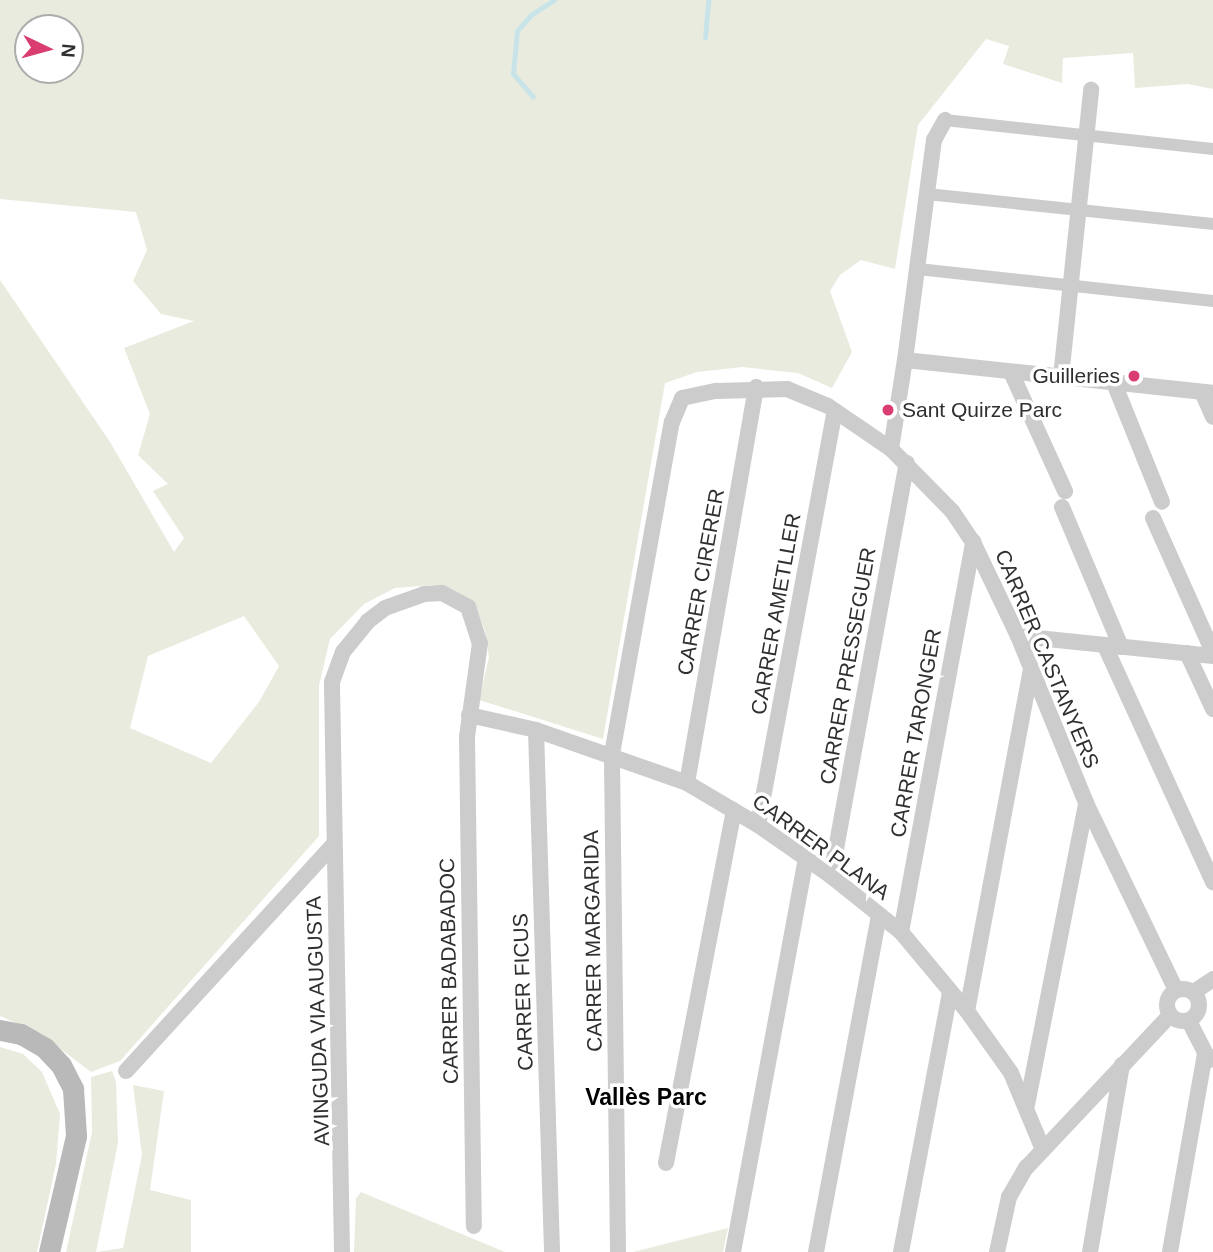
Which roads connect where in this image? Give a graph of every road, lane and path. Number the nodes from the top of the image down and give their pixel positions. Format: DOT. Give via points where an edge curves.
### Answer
graph roads {
  1 [pos="1091,90"];
  2 [pos="945,120"];
  3 [pos="1086,135"];
  4 [pos="1213,149"];
  5 [pos="927,194"];
  6 [pos="1079,209"];
  7 [pos="1213,224"];
  8 [pos="918,269"];
  9 [pos="1070,285"];
  10 [pos="1213,301"];
  11 [pos="905,360"];
  12 [pos="1012,372"];
  13 [pos="1061,377"];
  14 [pos="1114,383"];
  15 [pos="756,387"];
  16 [pos="1207,392"];
  17 [pos="689,395"];
  18 [pos="835,411"];
  19 [pos="1213,417"];
  20 [pos="891,449"];
  21 [pos="907,463"];
  22 [pos="1163,502"];
  23 [pos="1153,519"];
  24 [pos="973,542"];
  25 [pos="1018,636"];
  26 [pos="1113,646"];
  27 [pos="1188,653"];
  28 [pos="1213,654"];
  29 [pos="1031,670"];
  30 [pos="1213,709"];
  31 [pos="469,715"];
  32 [pos="536,730"];
  33 [pos="612,754"];
  34 [pos="687,783"];
  35 [pos="332,788"];
  36 [pos="1086,803"];
  37 [pos="734,810"];
  38 [pos="758,825"];
  39 [pos="334,844"];
  40 [pos="806,860"];
  41 [pos="831,876"];
  42 [pos="1213,883"];
  43 [pos="879,915"];
  44 [pos="901,932"];
  45 [pos="1213,979"];
  46 [pos="1176,990"];
  47 [pos="950,992"];
  48 [pos="1194,992"];
  49 [pos="967,1011"];
  50 [pos="1170,1015"];
  51 [pos="1189,1020"];
  52 [pos="0,1030"];
  53 [pos="1205,1053"];
  54 [pos="1122,1065"];
  55 [pos="1213,1069"];
  56 [pos="126,1071"];
  57 [pos="1027,1105"];
  58 [pos="1042,1147"];
  59 [pos="666,1163"];
  60 [pos="474,1226"];
  61 [pos="49,1252"];
  62 [pos="342,1252"];
  63 [pos="552,1252"];
  64 [pos="618,1252"];
  65 [pos="733,1252"];
  66 [pos="816,1252"];
  67 [pos="901,1252"];
  68 [pos="997,1252"];
  69 [pos="1090,1252"];
  70 [pos="1170,1252"];
  1 -- 3 [label="street"];
  2 -- 3 [label="street"];
  2 -- 5 [label="street" via="934,140"];
  3 -- 4 [label="street"];
  3 -- 6 [label="street"];
  5 -- 6 [label="street"];
  5 -- 8 [label="street"];
  6 -- 7 [label="street"];
  6 -- 9 [label="street"];
  8 -- 9 [label="street"];
  8 -- 11 [label="street"];
  9 -- 10 [label="street"];
  9 -- 13 [label="street"];
  11 -- 12 [label="street"];
  11 -- 20 [label="street"];
  12 -- 13 [label="street"];
  12 -- 26 [label="street" via="1063,499"];
  13 -- 14 [label="street"];
  14 -- 16 [label="street"];
  14 -- 22 [label="street"];
  15 -- 17 [label="street, CARRER CASTANYERS"];
  15 -- 18 [label="street, CARRER CASTANYERS" via="787,388"];
  15 -- 34 [label="street, CARRER CIRERER"];
  16 -- 19 [label="street"];
  17 -- 33 [label="street, CARRER MARGARIDA" via="676,408 672,422"];
  18 -- 20 [label="street, CARRER CASTANYERS"];
  18 -- 38 [label="street, CARRER AMETLLER"];
  20 -- 21 [label="street, CARRER CASTANYERS"];
  21 -- 24 [label="street, CARRER CASTANYERS" via="952,511"];
  21 -- 41 [label="street, CARRER PRESSEGUER"];
  23 -- 28 [label="street"];
  24 -- 25 [label="street, CARRER CASTANYERS"];
  24 -- 44 [label="street, CARRER TARONGER"];
  25 -- 26 [label="street"];
  25 -- 29 [label="street, CARRER CASTANYERS"];
  26 -- 27 [label="street"];
  26 -- 42 [label="street"];
  27 -- 28 [label="street"];
  27 -- 30 [label="street"];
  29 -- 36 [label="street, CARRER CASTANYERS"];
  29 -- 49 [label="street"];
  31 -- 32 [label="street, CARRER PLANA"];
  31 -- 35 [label="street, CARRER BADABADOC" via="480,643 468,607 442,593 424,594 385,608 352,637 332,682"];
  31 -- 60 [label="street, CARRER BADABADOC"];
  32 -- 33 [label="street, CARRER PLANA"];
  32 -- 63 [label="street, CARRER FICUS"];
  33 -- 34 [label="street, CARRER PLANA"];
  33 -- 64 [label="street, CARRER MARGARIDA"];
  34 -- 37 [label="street, CARRER PLANA"];
  35 -- 39 [label="street, AVINGUDA VIA AUGUSTA"];
  36 -- 46 [label="street, CARRER CASTANYERS"];
  36 -- 57 [label="street"];
  37 -- 38 [label="street, CARRER PLANA"];
  37 -- 59 [label="street"];
  38 -- 40 [label="street, CARRER PLANA"];
  39 -- 56 [label="street"];
  39 -- 62 [label="street, AVINGUDA VIA AUGUSTA" via="343,1121"];
  40 -- 41 [label="street, CARRER PLANA"];
  40 -- 65 [label="street"];
  41 -- 43 [label="street, CARRER PLANA"];
  43 -- 44 [label="street, CARRER PLANA"];
  43 -- 66 [label="street"];
  44 -- 47 [label="street, CARRER PLANA"];
  45 -- 48 [label="street"];
  46 -- 48 [label="street"];
  46 -- 50 [label="street" via="1167,1004"];
  47 -- 49 [label="street, CARRER PLANA"];
  47 -- 67 [label="street"];
  48 -- 51 [label="street" via="1200,1007"];
  49 -- 57 [label="street, CARRER PLANA" via="1011,1073"];
  50 -- 51 [label="street" via="1179,1021"];
  50 -- 54 [label="street"];
  51 -- 53 [label="street"];
  52 -- 61 [label="main road" via="34,1041 54,1057 67,1076 77,1109 74,1152"];
  53 -- 55 [label="street"];
  53 -- 70 [label="street"];
  54 -- 58 [label="street"];
  54 -- 69 [label="street"];
  57 -- 58 [label="street, CARRER PLANA"];
  58 -- 68 [label="street" via="1009,1197"];
}
